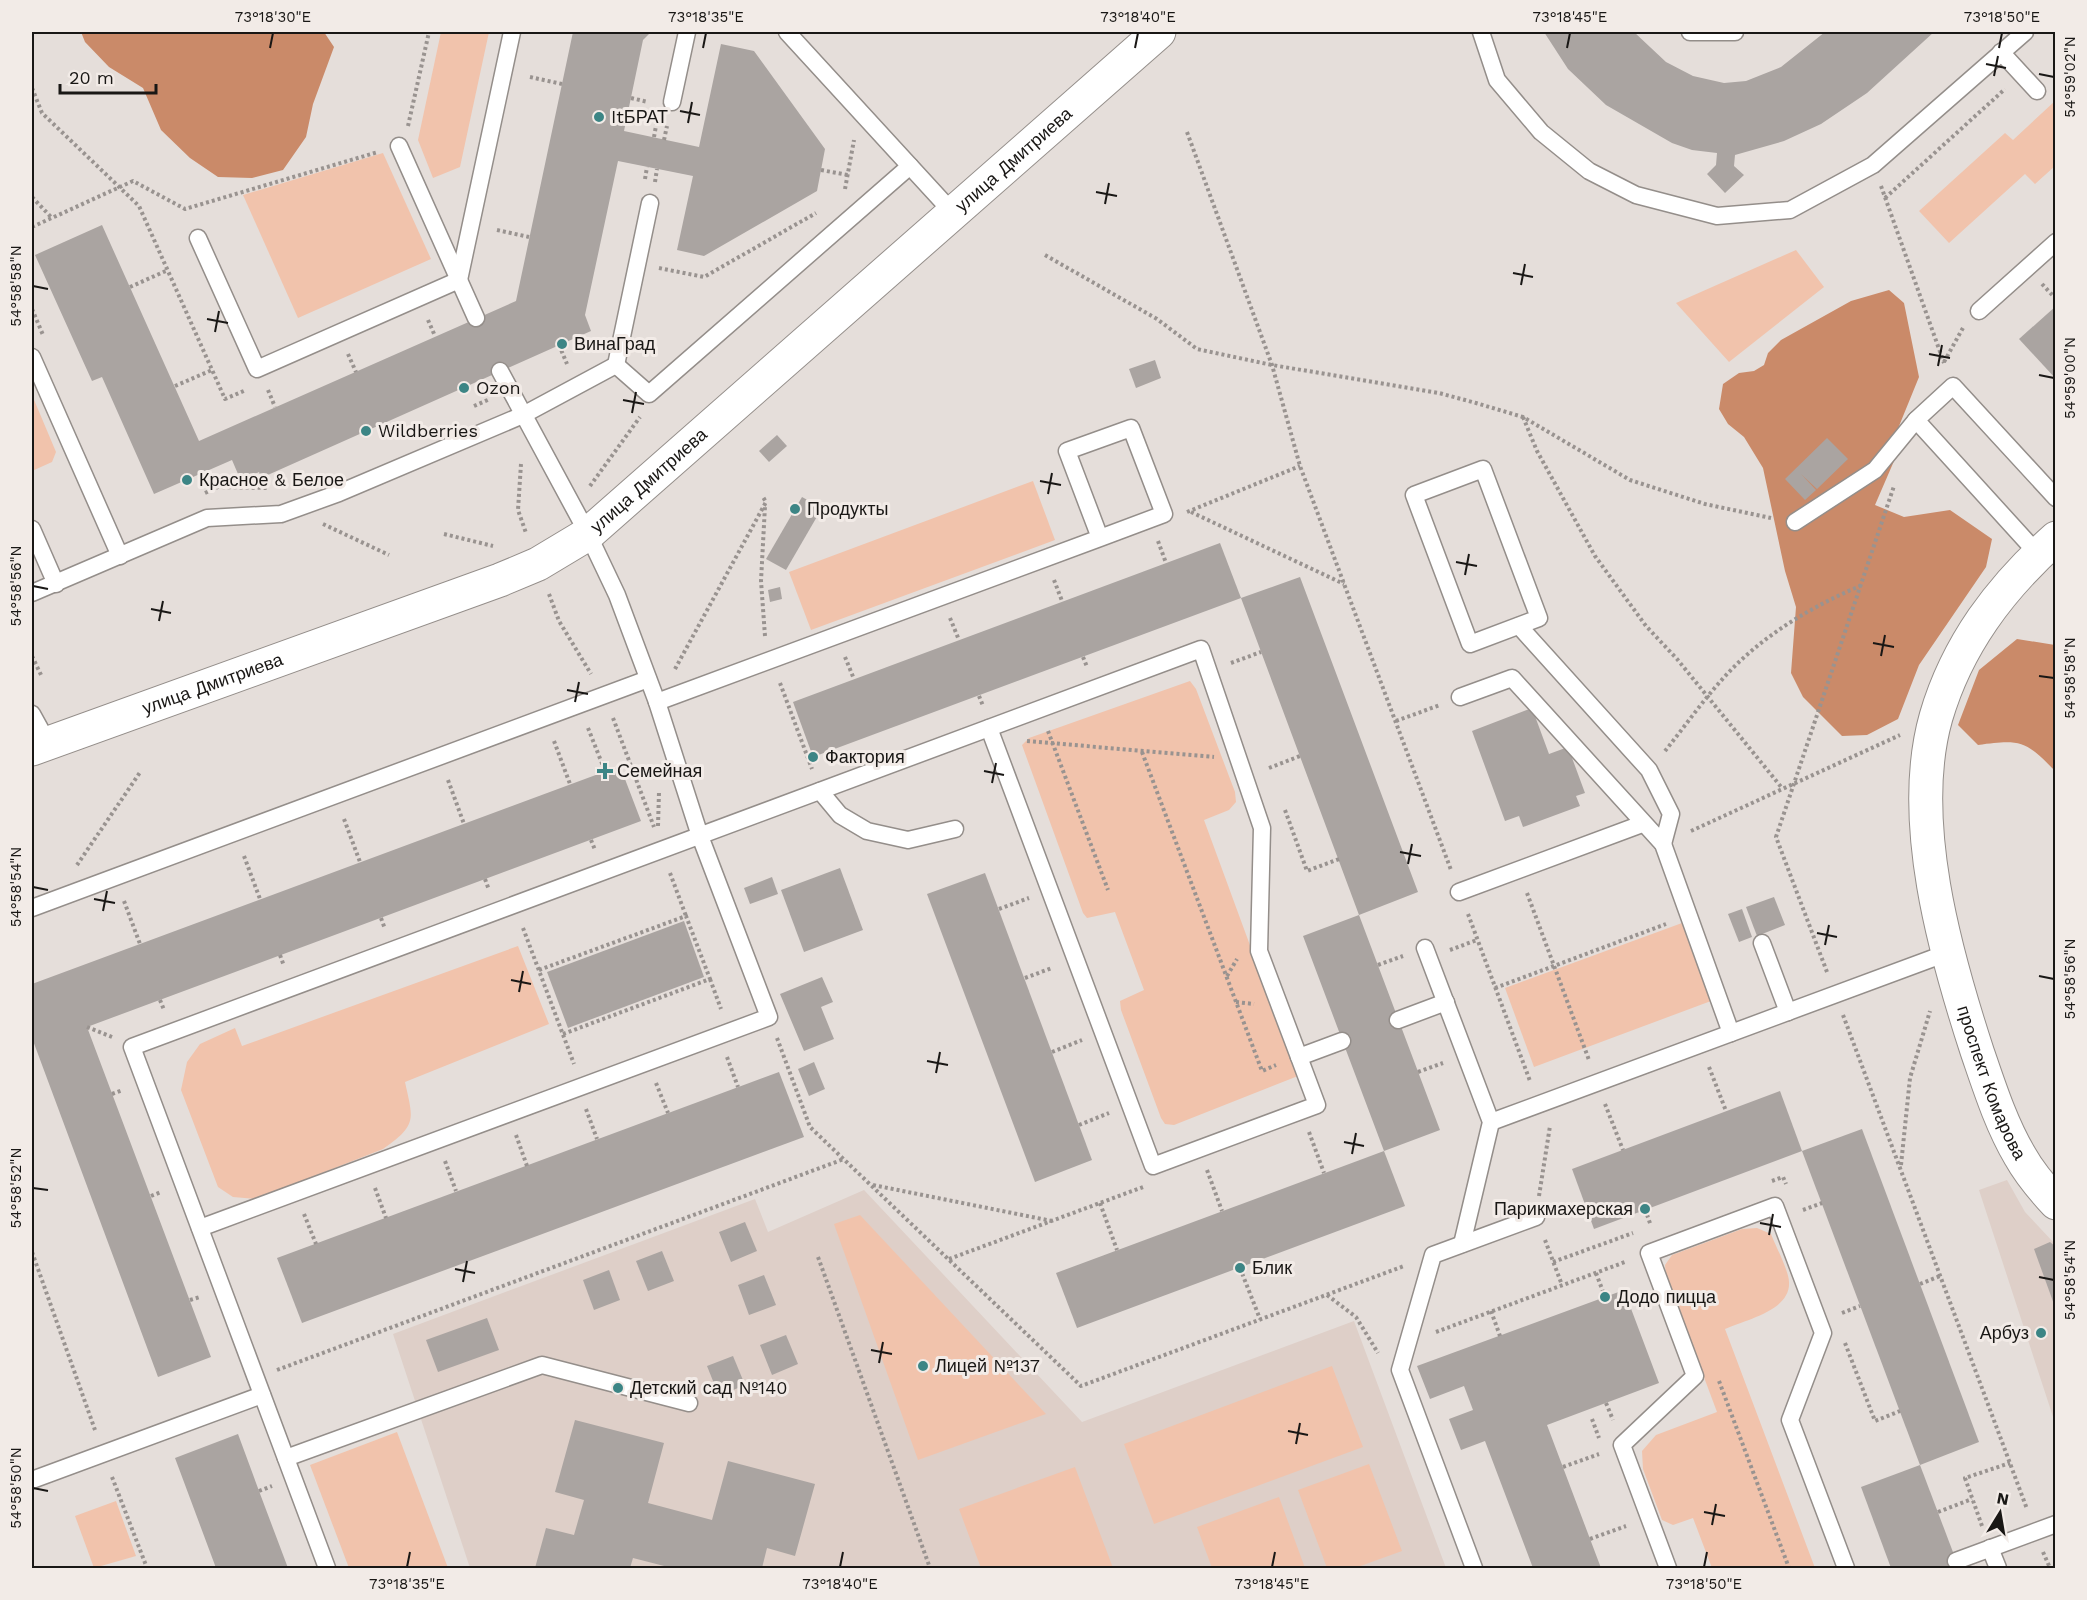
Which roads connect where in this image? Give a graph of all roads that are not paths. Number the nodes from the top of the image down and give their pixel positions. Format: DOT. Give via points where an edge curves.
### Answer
graph roads {
  1 [pos="512,32"];
  2 [pos="687,32"];
  3 [pos="787,32"];
  4 [pos="1480,32"];
  5 [pos="1690,32"];
  6 [pos="1735,32"];
  7 [pos="2025,32"];
  8 [pos="1151,34"];
  9 [pos="2001,52"];
  10 [pos="2037,91"];
  11 [pos="672,102"];
  12 [pos="399,146"];
  13 [pos="910,166"];
  14 [pos="650,203"];
  15 [pos="954,214"];
  16 [pos="198,238"];
  17 [pos="2055,242"];
  18 [pos="459,280"];
  19 [pos="1979,311"];
  20 [pos="476,318"];
  21 [pos="32,357"];
  22 [pos="616,365"];
  23 [pos="500,371"];
  24 [pos="523,416"];
  25 [pos="1916,420"];
  26 [pos="2055,498"];
  27 [pos="1795,522"];
  28 [pos="32,529"];
  29 [pos="588,534"];
  30 [pos="1100,538"];
  31 [pos="2047,546"];
  32 [pos="120,556"];
  33 [pos="56,584"];
  34 [pos="32,594"];
  35 [pos="1519,626"];
  36 [pos="648,679"];
  37 [pos="1460,697"];
  38 [pos="657,702"];
  39 [pos="32,714"];
  40 [pos="989,728"];
  41 [pos="40,746"];
  42 [pos="820,791"];
  43 [pos="1642,824"];
  44 [pos="955,830"];
  45 [pos="700,836"];
  46 [pos="1663,844"];
  47 [pos="1459,892"];
  48 [pos="32,908"];
  49 [pos="1762,942"];
  50 [pos="1425,948"];
  51 [pos="1947,953"];
  52 [pos="1446,1002"];
  53 [pos="1788,1012"];
  54 [pos="1398,1020"];
  55 [pos="1731,1033"];
  56 [pos="1342,1041"];
  57 [pos="1299,1057"];
  58 [pos="1491,1122"];
  59 [pos="2055,1203"];
  60 [pos="1536,1217"];
  61 [pos="200,1228"];
  62 [pos="1462,1244"];
  63 [pos="262,1395"];
  64 [pos="689,1403"];
  65 [pos="286,1458"];
  66 [pos="32,1480"];
  67 [pos="2055,1524"];
  68 [pos="1990,1548"];
  69 [pos="1956,1561"];
  70 [pos="327,1569"];
  71 [pos="1474,1569"];
  72 [pos="1668,1569"];
  73 [pos="1846,1569"];
  74 [pos="1998,1569"];
  1 -- 18 [label="lane"];
  2 -- 11 [label="lane"];
  3 -- 13 [label="lane"];
  4 -- 9 [label="lane" via="1497,80 1541,132 1589,171 1636,195 1717,216 1790,210 1873,165"];
  5 -- 6 [label="lane"];
  7 -- 9 [label="lane"];
  8 -- 15 [label="main road, улица Дмитриева"];
  9 -- 10 [label="lane"];
  12 -- 18 [label="lane"];
  13 -- 15 [label="lane"];
  13 -- 22 [label="lane" via="649,394"];
  14 -- 22 [label="lane"];
  15 -- 29 [label="main road, улица Дмитриева"];
  16 -- 18 [label="lane" via="257,369"];
  17 -- 19 [label="lane"];
  18 -- 20 [label="lane"];
  21 -- 32 [label="lane"];
  22 -- 24 [label="lane"];
  23 -- 24 [label="lane"];
  24 -- 29 [label="lane"];
  24 -- 32 [label="lane" via="292,510 207,518"];
  25 -- 26 [label="lane" via="1953,386"];
  25 -- 27 [label="lane" via="1875,470"];
  25 -- 31 [label="lane"];
  28 -- 33 [label="lane"];
  29 -- 36 [label="lane" via="617,595"];
  29 -- 41 [label="main road, улица Дмитриева" via="538,564 500,580"];
  30 -- 30 [label="lane" via="1067,451 1131,428 1164,514"];
  30 -- 38 [label="lane"];
  31 -- 51 [label="main road, проспект Комарова" via="1986,610 1958,656 1935,718 1925,789 1929,851"];
  32 -- 33 [label="lane"];
  33 -- 34 [label="lane"];
  35 -- 35 [label="lane" via="1539,618 1484,469 1414,495 1470,644"];
  35 -- 46 [label="lane" via="1649,770 1671,814"];
  36 -- 38 [label="lane"];
  36 -- 48 [label="lane"];
  37 -- 43 [label="lane" via="1512,678"];
  38 -- 45 [label="lane"];
  39 -- 41 [label="lane"];
  40 -- 42 [label="lane"];
  40 -- 57 [label="lane" via="1201,650 1262,828 1259,951"];
  40 -- 57 [label="lane" via="1153,1166 1317,1106"];
  42 -- 44 [label="lane" via="840,815 867,831 908,840"];
  42 -- 45 [label="lane"];
  43 -- 46 [label="lane"];
  43 -- 47 [label="lane"];
  45 -- 61 [label="lane" via="132,1047"];
  45 -- 61 [label="lane" via="769,1017"];
  46 -- 55 [label="lane"];
  49 -- 53 [label="lane"];
  50 -- 52 [label="lane"];
  51 -- 53 [label="lane"];
  51 -- 59 [label="main road, проспект Комарова" via="1991,1093 2006,1128 2034,1179"];
  52 -- 54 [label="lane"];
  52 -- 58 [label="lane"];
  53 -- 55 [label="lane"];
  55 -- 58 [label="lane"];
  56 -- 57 [label="lane"];
  58 -- 62 [label="lane"];
  60 -- 62 [label="lane"];
  61 -- 63 [label="lane"];
  62 -- 71 [label="lane" via="1433,1255 1400,1370"];
  63 -- 65 [label="lane"];
  63 -- 66 [label="lane"];
  64 -- 65 [label="lane" via="542,1365"];
  65 -- 70 [label="lane"];
  67 -- 68 [label="lane"];
  68 -- 69 [label="lane"];
  68 -- 74 [label="lane"];
  72 -- 73 [label="lane" via="1622,1445 1695,1376 1648,1253 1775,1206 1823,1333 1790,1420"];
}
